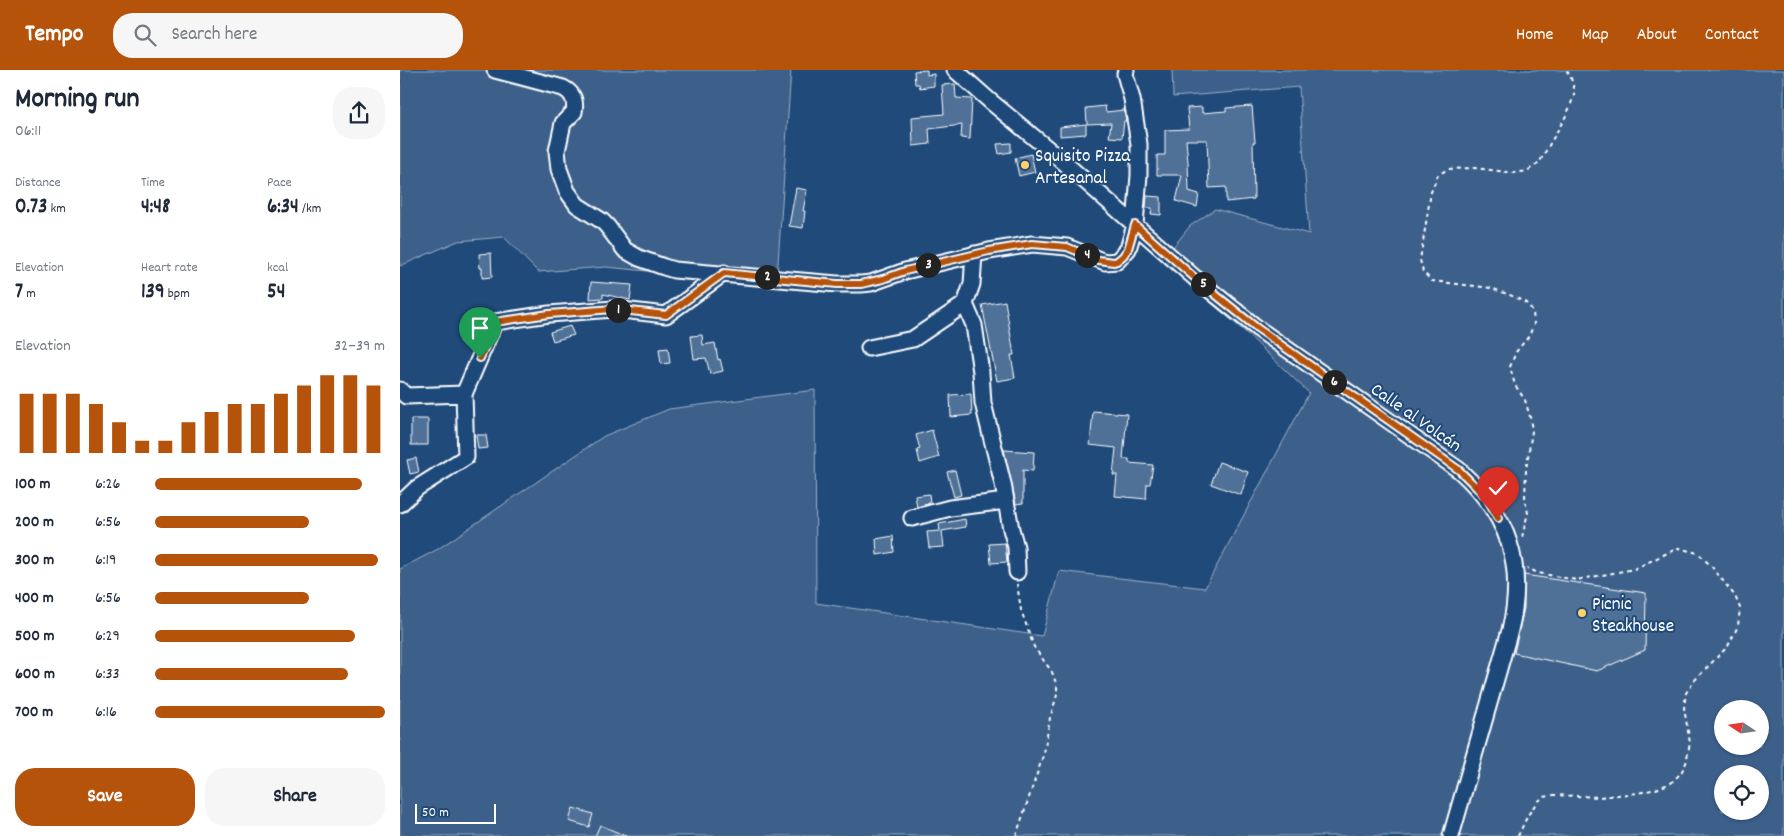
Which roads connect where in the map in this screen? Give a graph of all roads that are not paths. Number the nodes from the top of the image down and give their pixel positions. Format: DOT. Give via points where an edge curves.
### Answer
graph roads {
  1 [pos="495,70"];
  2 [pos="956,70"];
  3 [pos="1126,70"];
  4 [pos="1135,225"];
  5 [pos="974,254"];
  6 [pos="724,273"];
  7 [pos="965,304"];
  8 [pos="869,348"];
  9 [pos="400,390"];
  10 [pos="464,394"];
  11 [pos="1006,501"];
  12 [pos="400,504"];
  13 [pos="912,518"];
  14 [pos="1016,572"];
  15 [pos="1451,836"];
  1 -- 6 [label="street" via="563,88 571,94 574,112 563,123 558,151 561,178 577,205 602,221 625,250 664,267"];
  2 -- 4 [label="street, Calle al Volcán"];
  3 -- 4 [label="street" via="1139,144"];
  4 -- 5 [label="street" via="1128,249 1114,262 1098,260 1067,247 1032,244"];
  4 -- 15 [label="street, Calle al Volcán" via="1257,328 1459,470 1494,509 1514,562 1514,617"];
  5 -- 6 [label="street" via="861,284"];
  5 -- 7 [label="street" via="972,284"];
  6 -- 10 [label="street" via="666,315 613,309 495,322"];
  7 -- 8 [label="street" via="914,339"];
  7 -- 11 [label="street" via="974,325 983,404"];
  9 -- 10 [label="street" via="406,396"];
  10 -- 12 [label="street" via="466,457 417,488"];
  11 -- 13 [label="street" via="950,508"];
  11 -- 14 [label="street" via="1016,547"];
}
